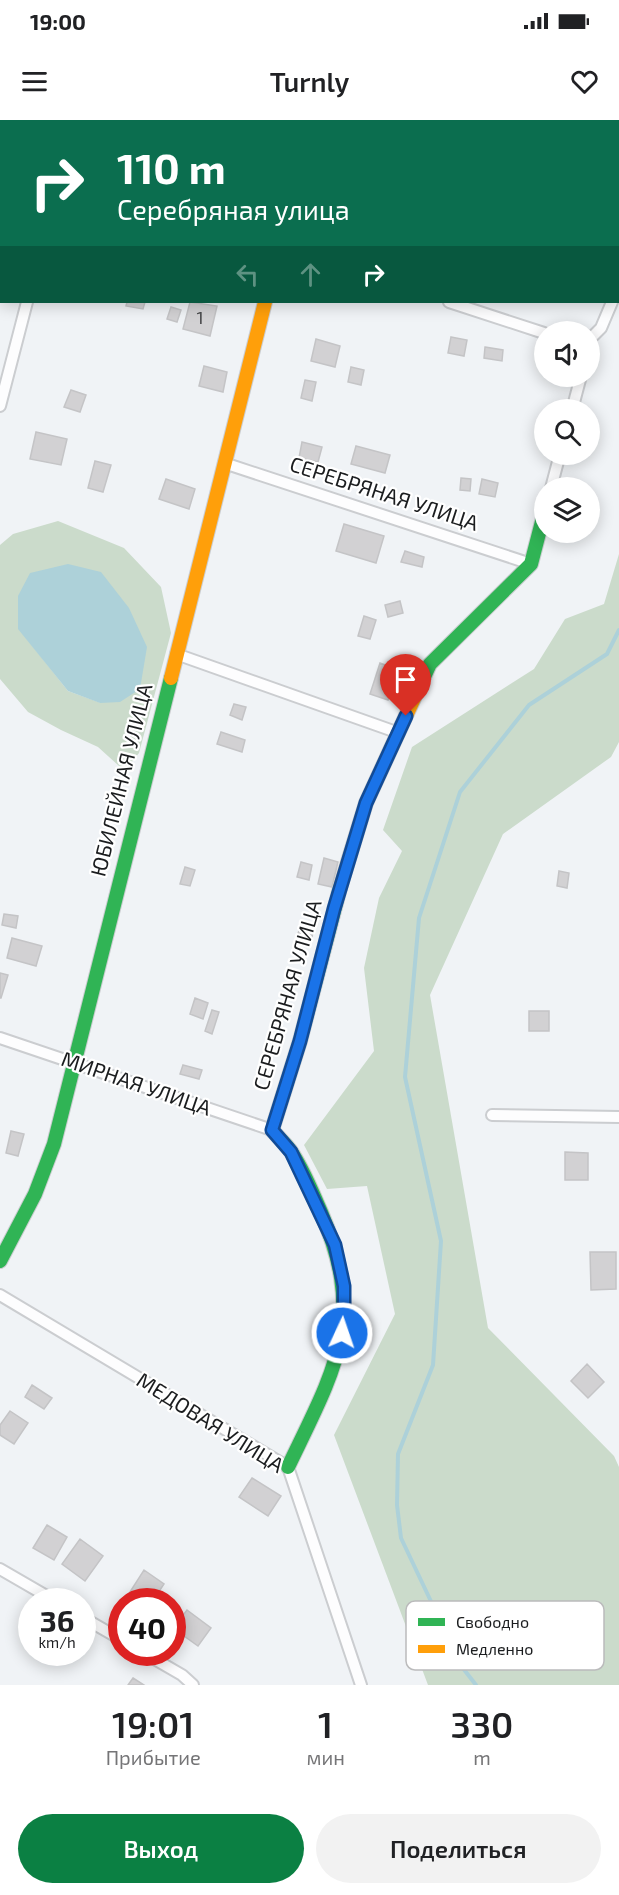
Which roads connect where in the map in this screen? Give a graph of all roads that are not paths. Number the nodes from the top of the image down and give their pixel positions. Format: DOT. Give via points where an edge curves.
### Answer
graph roads {
  1 [pos="27,303"];
  2 [pos="265,303"];
  3 [pos="452,303"];
  4 [pos="612,303"];
  5 [pos="600,328"];
  6 [pos="534,330"];
  7 [pos="0,406"];
  8 [pos="224,463"];
  9 [pos="536,543"];
  10 [pos="531,564"];
  11 [pos="176,654"];
  12 [pos="399,733"];
  13 [pos="0,1038"];
  14 [pos="73,1063"];
  15 [pos="492,1115"];
  16 [pos="619,1117"];
  17 [pos="272,1130"];
  18 [pos="0,1262"];
  19 [pos="0,1295"];
  20 [pos="288,1467"];
  21 [pos="0,1569"];
  22 [pos="33,1588"];
  23 [pos="165,1666"];
  24 [pos="193,1685"];
  25 [pos="361,1685"];
  1 -- 7 [label="street"];
  2 -- 8 [label="street, ЮБИЛЕЙНАЯ УЛИЦА"];
  3 -- 6 [label="street"];
  4 -- 5 [label="street"];
  8 -- 10 [label="street, СЕРЕБРЯНАЯ УЛИЦА"];
  8 -- 11 [label="street, ЮБИЛЕЙНАЯ УЛИЦА"];
  9 -- 10 [label="street"];
  10 -- 12 [label="street, СЕРЕБРЯНАЯ УЛИЦА" via="430,664"];
  11 -- 12 [label="street"];
  11 -- 14 [label="street, ЮБИЛЕЙНАЯ УЛИЦА"];
  12 -- 17 [label="street, СЕРЕБРЯНАЯ УЛИЦА" via="366,803"];
  13 -- 14 [label="street, МИРНАЯ УЛИЦА"];
  14 -- 17 [label="street, МИРНАЯ УЛИЦА"];
  14 -- 18 [label="street, ЮБИЛЕЙНАЯ УЛИЦА" via="42,1177"];
  15 -- 16 [label="street"];
  17 -- 20 [label="street" via="291,1152 321,1212 335,1245 344,1286 340,1346"];
  19 -- 20 [label="street, МЕДОВАЯ УЛИЦА"];
  20 -- 25 [label="street, МЕДОВАЯ УЛИЦА"];
  21 -- 22 [label="street"];
  23 -- 24 [label="street"];
}
